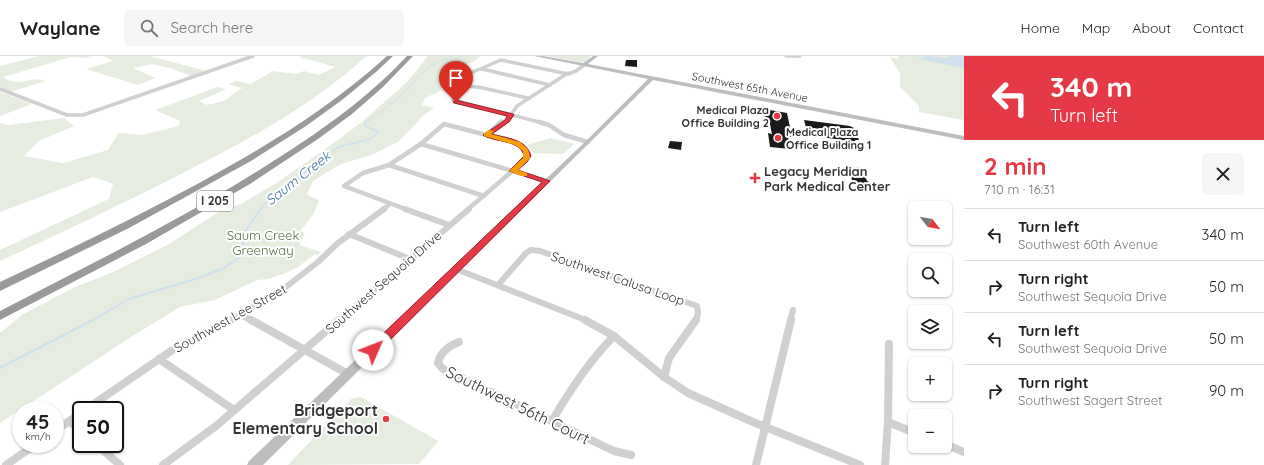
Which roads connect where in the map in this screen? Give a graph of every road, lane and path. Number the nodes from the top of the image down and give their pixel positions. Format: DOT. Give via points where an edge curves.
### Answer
graph roads {
  1 [pos="253,56"];
  2 [pos="390,56"];
  3 [pos="410,56"];
  4 [pos="536,56"];
  5 [pos="596,56"];
  6 [pos="786,56"];
  7 [pos="800,56"];
  8 [pos="584,65"];
  9 [pos="482,69"];
  10 [pos="568,74"];
  11 [pos="652,78"];
  12 [pos="550,85"];
  13 [pos="462,86"];
  14 [pos="0,89"];
  15 [pos="528,98"];
  16 [pos="511,115"];
  17 [pos="487,135"];
  18 [pos="963,137"];
  19 [pos="588,142"];
  20 [pos="421,144"];
  21 [pos="389,165"];
  22 [pos="513,171"];
  23 [pos="547,181"];
  24 [pos="484,196"];
  25 [pos="390,204"];
  26 [pos="449,226"];
  27 [pos="350,234"];
  28 [pos="410,259"];
  29 [pos="456,269"];
  30 [pos="498,285"];
  31 [pos="0,287"];
  32 [pos="793,310"];
  33 [pos="241,315"];
  34 [pos="0,316"];
  35 [pos="614,336"];
  36 [pos="459,342"];
  37 [pos="889,344"];
  38 [pos="304,350"];
  39 [pos="159,359"];
  40 [pos="348,374"];
  41 [pos="664,376"];
  42 [pos="98,401"];
  43 [pos="234,410"];
  44 [pos="72,419"];
  45 [pos="69,421"];
  46 [pos="552,421"];
  47 [pos="888,422"];
  48 [pos="72,424"];
  49 [pos="64,425"];
  50 [pos="766,426"];
  51 [pos="908,430"];
  52 [pos="952,447"];
  53 [pos="964,452"];
  54 [pos="23,453"];
  55 [pos="106,453"];
  56 [pos="631,455"];
  57 [pos="6,465"];
  58 [pos="120,465"];
  59 [pos="163,465"];
  60 [pos="254,465"];
  61 [pos="756,465"];
  62 [pos="860,465"];
  63 [pos="884,465"];
  1 -- 14 [label="street" via="78,116 64,115"];
  2 -- 31 [label="highway, I 205" via="325,110 246,160 139,218"];
  3 -- 34 [label="highway, I 205" via="385,83 356,107 262,173 147,239"];
  4 -- 8 [label="main road, Southwest 65th Avenue"];
  5 -- 8 [label="main road"];
  6 -- 7 [label="street"];
  8 -- 10 [label="street"];
  8 -- 11 [label="main road, Southwest 65th Avenue"];
  9 -- 10 [label="street" via="501,60"];
  9 -- 12 [label="street"];
  9 -- 13 [label="street" via="466,75"];
  10 -- 12 [label="street"];
  11 -- 18 [label="main road, Southwest 65th Avenue"];
  11 -- 19 [label="main road"];
  12 -- 15 [label="street"];
  13 -- 15 [label="street"];
  13 -- 16 [label="street" via="459,95 453,100"];
  15 -- 16 [label="street" via="515,108"];
  16 -- 17 [label="street" via="507,121"];
  16 -- 19 [label="street" via="549,125 564,135"];
  17 -- 20 [label="street, Southwest Sequoia Drive" via="444,124"];
  17 -- 22 [label="street, Southwest Sequoia Drive" via="517,143 526,150 526,158"];
  19 -- 23 [label="main road"];
  20 -- 21 [label="street"];
  20 -- 22 [label="street"];
  21 -- 24 [label="street"];
  21 -- 25 [label="street" via="363,173 344,186"];
  22 -- 23 [label="street"];
  22 -- 24 [label="street, Southwest Sequoia Drive"];
  23 -- 29 [label="main road"];
  24 -- 26 [label="street, Southwest Sequoia Drive"];
  25 -- 26 [label="street"];
  25 -- 27 [label="street, Southwest Lee Street"];
  26 -- 28 [label="street, Southwest Sequoia Drive"];
  27 -- 28 [label="street"];
  27 -- 33 [label="street, Southwest Lee Street" via="294,281"];
  28 -- 38 [label="street, Southwest Sequoia Drive"];
  29 -- 30 [label="street"];
  29 -- 40 [label="main road"];
  30 -- 35 [label="street" via="587,321"];
  30 -- 41 [label="street, Southwest Calusa Loop" via="526,253 534,250 697,306 698,313 692,328 669,358"];
  32 -- 50 [label="street"];
  33 -- 38 [label="street"];
  33 -- 39 [label="street, Southwest Lee Street" via="186,342"];
  35 -- 41 [label="street"];
  35 -- 46 [label="street" via="588,365"];
  36 -- 46 [label="street, Southwest 56th Court" via="449,346 438,358 440,366"];
  37 -- 47 [label="street"];
  38 -- 40 [label="street"];
  38 -- 43 [label="street, Southwest Sequoia Drive"];
  39 -- 42 [label="street, Southwest Lee Street"];
  39 -- 43 [label="street"];
  40 -- 60 [label="main road"];
  41 -- 50 [label="street" via="702,400"];
  43 -- 59 [label="street, Southwest Sequoia Drive"];
  44 -- 45 [label="street"];
  45 -- 48 [label="street"];
  45 -- 49 [label="street"];
  46 -- 56 [label="street, Southwest 56th Court" via="614,451"];
  47 -- 51 [label="street"];
  47 -- 63 [label="street"];
  50 -- 61 [label="street"];
  50 -- 62 [label="street"];
  52 -- 53 [label="street"];
  54 -- 57 [label="street"];
  55 -- 58 [label="street"];
}
